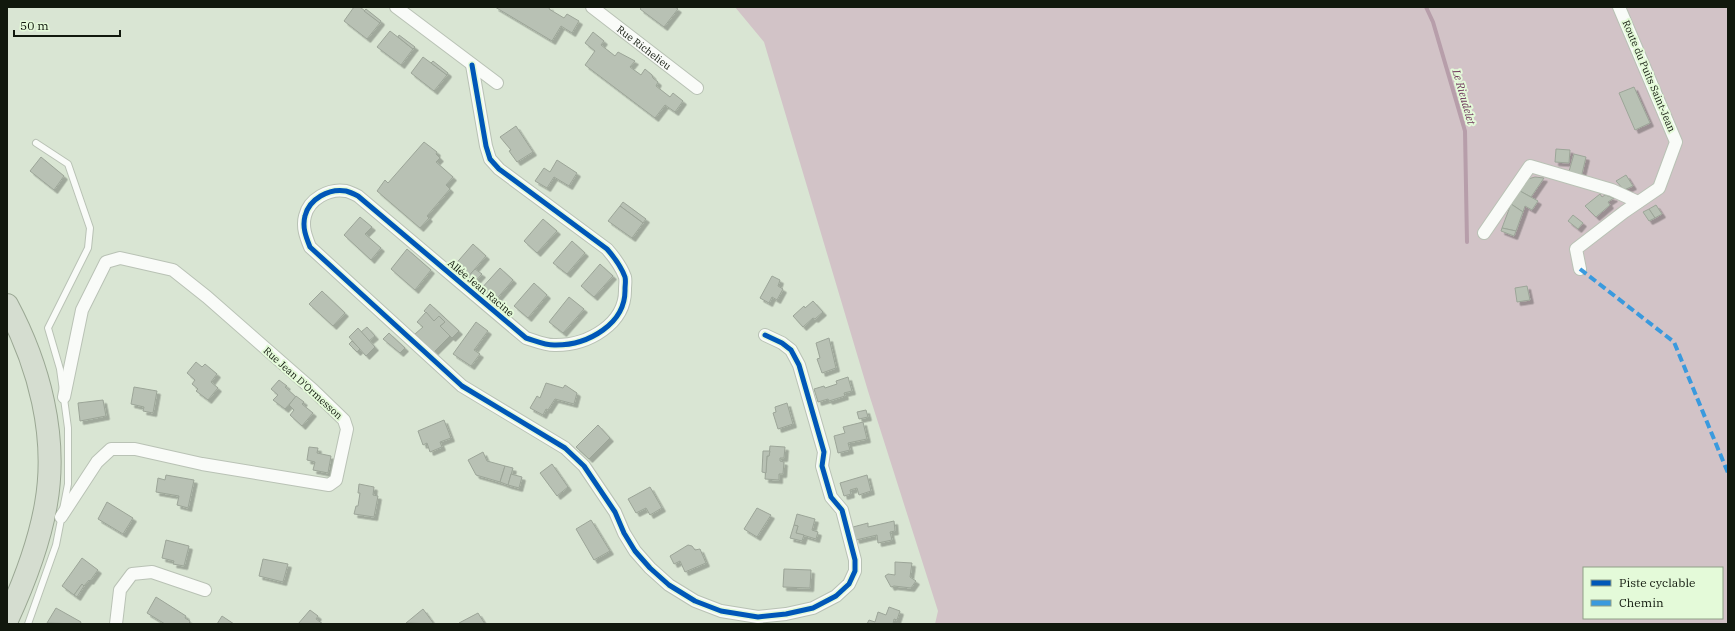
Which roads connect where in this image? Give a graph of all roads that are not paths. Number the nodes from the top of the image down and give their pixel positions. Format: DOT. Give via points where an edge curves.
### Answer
graph roads {
  1 [pos="396,7"];
  2 [pos="592,7"];
  3 [pos="1619,7"];
  4 [pos="472,65"];
  5 [pos="497,83"];
  6 [pos="697,88"];
  7 [pos="36,143"];
  8 [pos="1638,202"];
  9 [pos="1484,234"];
  10 [pos="1580,269"];
  11 [pos="7,305"];
  12 [pos="765,335"];
  13 [pos="64,396"];
  14 [pos="62,517"];
  15 [pos="205,590"];
  16 [pos="7,620"];
  17 [pos="28,624"];
  18 [pos="116,624"];
  1 -- 4 [label="street"];
  2 -- 6 [label="street, Rue Richelieu"];
  3 -- 8 [label="street, Route du Puits Saint-Jean" via="1676,142 1659,188"];
  4 -- 5 [label="street"];
  4 -- 12 [label="street, Allée Jean Racine" via="490,159 499,169 607,249 618,262 625,278 625,297 622,310 612,323 582,341 556,346 526,338 358,196 346,191 325,194 309,207 304,227 310,247 462,386 565,448 584,466 614,512 635,552 669,585 695,601 722,611 758,617 813,608 836,596 849,584 855,571 855,560 842,510 831,497 822,466 824,452 799,365 791,350"];
  7 -- 13 [label="lane" via="68,164 90,228 88,248 48,328 60,369"];
  8 -- 9 [label="street" via="1612,190 1530,166"];
  8 -- 10 [label="street, Route du Puits Saint-Jean" via="1576,249"];
  11 -- 16 [label="highway" via="33,362 46,415 49,460 46,504 37,542 23,584"];
  13 -- 14 [label="lane" via="68,428 68,484"];
  13 -- 14 [label="street, Rue Jean D'Ormesson" via="82,310 106,262 120,258 173,270 313,390 344,420 347,429 336,480 329,485 202,464 134,449 112,449 97,462"];
  14 -- 17 [label="lane" via="56,545"];
  15 -- 18 [label="street" via="152,572 132,574 120,590"];
}
